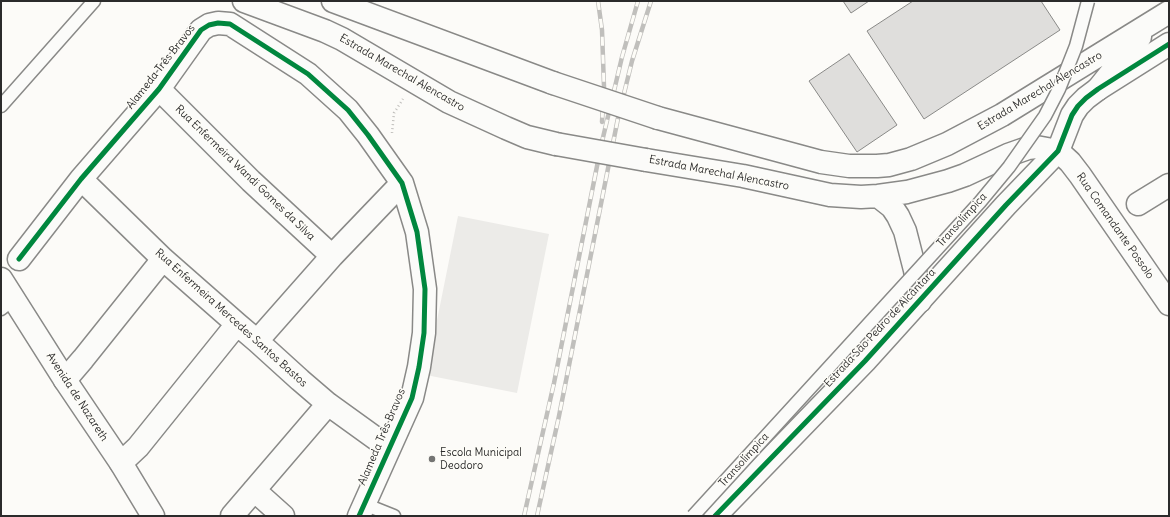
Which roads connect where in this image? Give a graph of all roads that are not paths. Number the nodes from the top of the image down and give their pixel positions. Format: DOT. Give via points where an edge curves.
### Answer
graph roads {
  1 [pos="94,1"];
  2 [pos="244,1"];
  3 [pos="333,1"];
  4 [pos="1088,1"];
  5 [pos="1169,12"];
  6 [pos="1149,25"];
  7 [pos="1169,44"];
  8 [pos="159,89"];
  9 [pos="1098,89"];
  10 [pos="1,106"];
  11 [pos="1058,151"];
  12 [pos="81,179"];
  13 [pos="402,183"];
  14 [pos="1169,185"];
  15 [pos="878,196"];
  16 [pos="1138,204"];
  17 [pos="332,256"];
  18 [pos="20,259"];
  19 [pos="163,259"];
  20 [pos="1,279"];
  21 [pos="920,301"];
  22 [pos="8,304"];
  23 [pos="1169,304"];
  24 [pos="237,324"];
  25 [pos="258,341"];
  26 [pos="65,380"];
  27 [pos="328,404"];
  28 [pos="389,448"];
  29 [pos="121,463"];
  30 [pos="254,490"];
  31 [pos="361,510"];
  32 [pos="153,516"];
  33 [pos="232,516"];
  34 [pos="283,516"];
  35 [pos="394,516"];
  36 [pos="693,516"];
  37 [pos="715,516"];
  1 -- 10 [label="lane"];
  2 -- 15 [label="street, Estrada Marechal Alencastro, bridge" via="342,39 449,102 527,137 830,194"];
  3 -- 6 [label="street, Estrada Marechal Alencastro, bridge" via="553,83 658,118 821,162 849,166 889,165 946,144 1002,115"];
  4 -- 36 [label="lane, Transolímpica, bridge" via="1076,46 1059,89 1045,116 1009,166 980,202"];
  5 -- 6 [label="street, Estrada Marechal Alencastro"];
  6 -- 9 [label="street"];
  7 -- 9 [label="street"];
  8 -- 12 [label="street, Alameda Três Bravos"];
  8 -- 13 [label="street, Alameda Três Bravos" via="201,30 218,23 230,24 308,74 348,110"];
  8 -- 17 [label="street, Rua Enfermeira Wandi Gomes da Silva" via="251,181"];
  9 -- 11 [label="street" via="1086,98 1072,115"];
  11 -- 15 [label="street, Estrada Marechal Alencastro" via="1028,148 948,181 907,192"];
  11 -- 21 [label="street, Estrada São Pedro de Alcântara"];
  11 -- 23 [label="street, Rua Comandante Possolo" via="1080,175"];
  12 -- 18 [label="street, Alameda Três Bravos"];
  12 -- 19 [label="street, Rua Enfermeira Mercedes Santos Bastos"];
  13 -- 17 [label="street"];
  13 -- 28 [label="street, Alameda Três Bravos" via="417,232 425,288 424,333 420,367 412,398"];
  14 -- 16 [label="street"];
  15 -- 21 [label="street" via="892,207 905,232 916,270"];
  17 -- 25 [label="street"];
  19 -- 24 [label="street, Rua Enfermeira Mercedes Santos Bastos"];
  19 -- 26 [label="street"];
  20 -- 22 [label="street, Avenida de Nazareth"];
  21 -- 37 [label="street, Estrada São Pedro de Alcântara" via="866,361"];
  22 -- 26 [label="street, Avenida de Nazareth"];
  24 -- 25 [label="street, Rua Enfermeira Mercedes Santos Bastos"];
  24 -- 29 [label="street" via="138,447"];
  25 -- 27 [label="street, Rua Enfermeira Mercedes Santos Bastos"];
  26 -- 29 [label="street, Avenida de Nazareth"];
  27 -- 28 [label="street, Rua Enfermeira Mercedes Santos Bastos"];
  27 -- 30 [label="street"];
  28 -- 31 [label="street, Alameda Três Bravos"];
  29 -- 32 [label="street, Avenida de Nazareth"];
  30 -- 33 [label="street"];
  30 -- 34 [label="street"];
  31 -- 35 [label="lane"];
}
